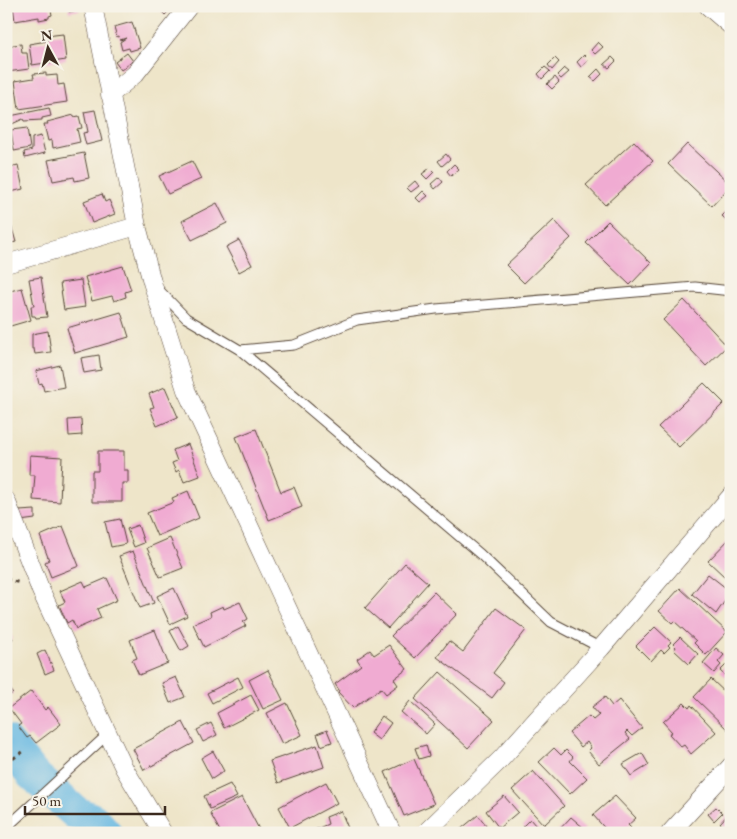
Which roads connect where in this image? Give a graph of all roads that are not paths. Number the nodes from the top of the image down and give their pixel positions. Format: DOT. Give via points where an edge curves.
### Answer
graph roads {
  1 [pos="92,6"];
  2 [pos="189,6"];
  3 [pos="708,6"];
  4 [pos="731,26"];
  5 [pos="110,95"];
  6 [pos="137,226"];
  7 [pos="6,264"];
  8 [pos="152,282"];
  9 [pos="731,291"];
  10 [pos="240,350"];
  11 [pos="731,496"];
  12 [pos="6,500"];
  13 [pos="601,648"];
  14 [pos="108,734"];
  15 [pos="731,766"];
  16 [pos="6,828"];
  17 [pos="163,833"];
  18 [pos="392,833"];
  19 [pos="425,833"];
  20 [pos="670,833"];
  1 -- 5 [label="street"];
  2 -- 5 [label="street" via="135,74"];
  3 -- 4 [label="street"];
  5 -- 6 [label="street"];
  6 -- 7 [label="street"];
  6 -- 8 [label="street"];
  8 -- 10 [label="lane" via="186,318"];
  8 -- 18 [label="street" via="186,390"];
  9 -- 10 [label="lane" via="695,287 436,309 357,320 294,345"];
  10 -- 13 [label="lane" via="480,554 551,622"];
  11 -- 13 [label="street"];
  12 -- 14 [label="street" via="41,591"];
  13 -- 19 [label="street" via="501,759"];
  14 -- 16 [label="lane"];
  14 -- 17 [label="street" via="124,768"];
  15 -- 20 [label="street"];
}
